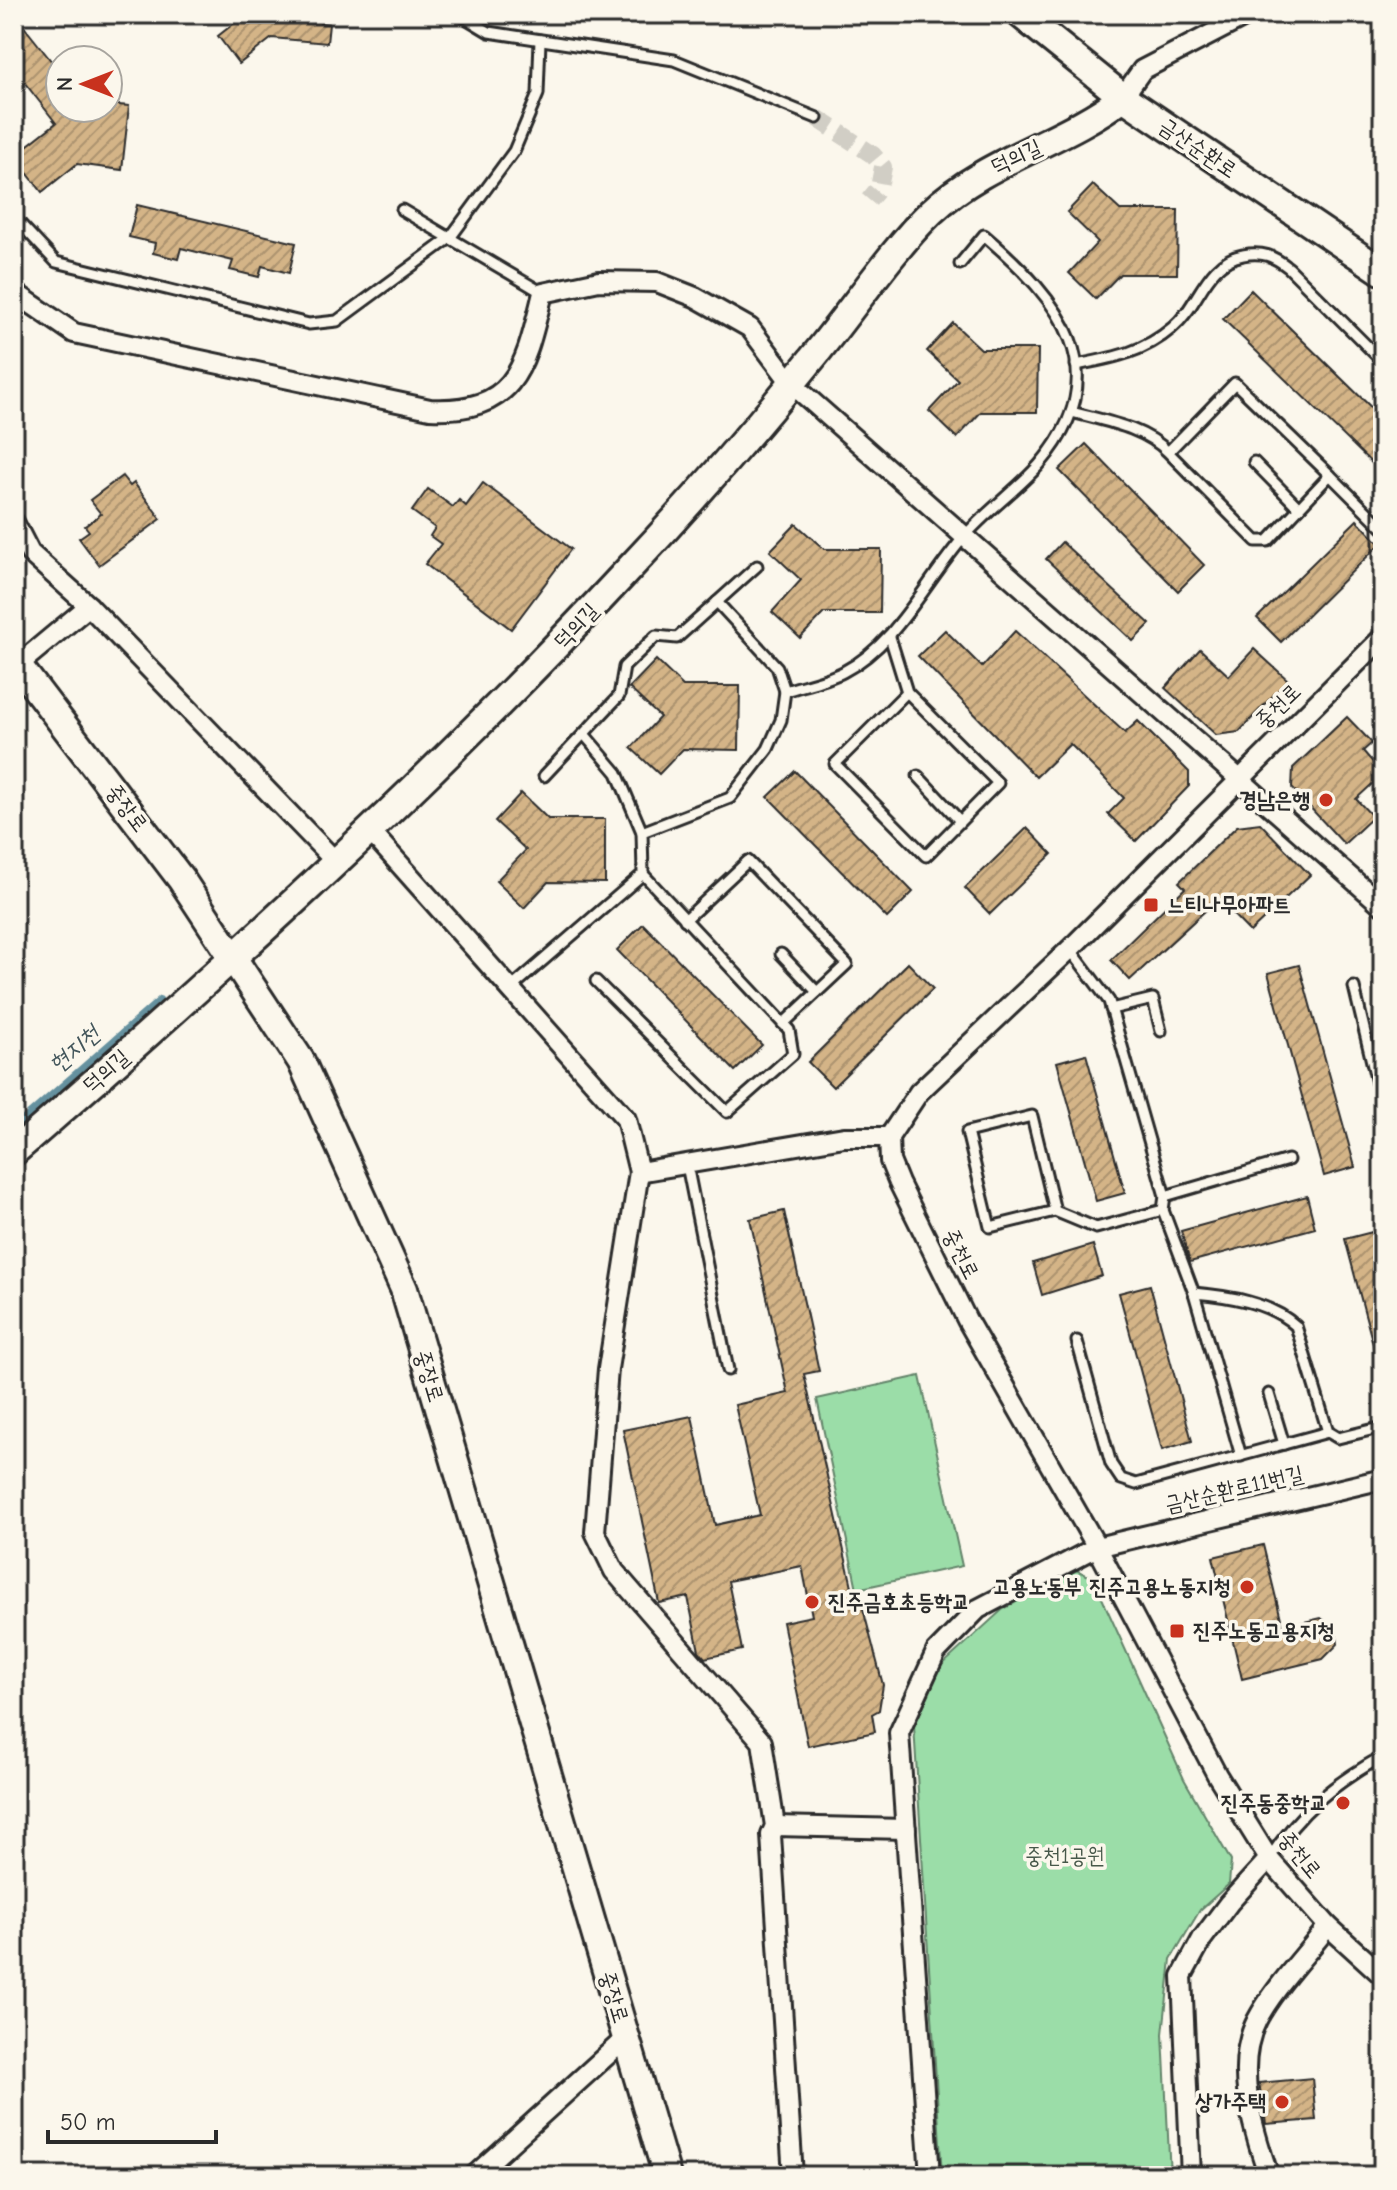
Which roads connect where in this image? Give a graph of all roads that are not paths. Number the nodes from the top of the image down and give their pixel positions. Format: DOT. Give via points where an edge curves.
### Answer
graph roads {
  1 [pos="459,14"];
  2 [pos="1020,14"];
  3 [pos="1250,14"];
  4 [pos="540,40"];
  5 [pos="1123,97"];
  6 [pos="817,118"];
  7 [pos="402,210"];
  8 [pos="14,217"];
  9 [pos="450,238"];
  10 [pos="960,264"];
  11 [pos="1383,272"];
  12 [pos="14,292"];
  13 [pos="543,293"];
  14 [pos="1383,362"];
  15 [pos="1076,365"];
  16 [pos="792,384"];
  17 [pos="1072,412"];
  18 [pos="1168,452"];
  19 [pos="1254,462"];
  20 [pos="1330,475"];
  21 [pos="1299,508"];
  22 [pos="14,522"];
  23 [pos="1383,528"];
  24 [pos="965,536"];
  25 [pos="757,566"];
  26 [pos="717,602"];
  27 [pos="89,606"];
  28 [pos="890,637"];
  29 [pos="1383,637"];
  30 [pos="16,663"];
  31 [pos="785,691"];
  32 [pos="907,692"];
  33 [pos="584,734"];
  34 [pos="544,776"];
  35 [pos="918,776"];
  36 [pos="1236,780"];
  37 [pos="960,821"];
  38 [pos="371,832"];
  39 [pos="642,832"];
  40 [pos="335,861"];
  41 [pos="643,874"];
  42 [pos="1383,906"];
  43 [pos="685,920"];
  44 [pos="1070,949"];
  45 [pos="781,954"];
  46 [pos="232,961"];
  47 [pos="596,981"];
  48 [pos="1354,987"];
  49 [pos="510,989"];
  50 [pos="817,992"];
  51 [pos="1111,1009"];
  52 [pos="783,1024"];
  53 [pos="1161,1031"];
  54 [pos="1383,1108"];
  55 [pos="889,1137"];
  56 [pos="14,1152"];
  57 [pos="1288,1160"];
  58 [pos="687,1165"];
  59 [pos="639,1172"];
  60 [pos="1165,1196"];
  61 [pos="1163,1210"];
  62 [pos="1055,1211"];
  63 [pos="1194,1293"];
  64 [pos="1077,1341"];
  65 [pos="728,1370"];
  66 [pos="1269,1394"];
  67 [pos="1383,1427"];
  68 [pos="1328,1432"];
  69 [pos="1284,1444"];
  70 [pos="1241,1456"];
  71 [pos="1383,1479"];
  72 [pos="1097,1547"];
  73 [pos="1383,1756"];
  74 [pos="775,1826"];
  75 [pos="906,1829"];
  76 [pos="1269,1859"];
  77 [pos="1328,1926"];
  78 [pos="1383,1976"];
  79 [pos="626,2038"];
  80 [pos="474,2176"];
  81 [pos="667,2176"];
  82 [pos="793,2176"];
  83 [pos="930,2176"];
  84 [pos="1191,2176"];
  85 [pos="1269,2176"];
  1 -- 4 [label="lane" via="489,32"];
  2 -- 5 [label="street, 금산순환로"];
  3 -- 5 [label="street" via="1142,70"];
  4 -- 6 [label="lane" via="674,60"];
  4 -- 9 [label="lane" via="538,94 514,151"];
  5 -- 11 [label="street, 금산순환로"];
  5 -- 16 [label="street, 덕의길" via="1090,122 978,174 930,213"];
  7 -- 9 [label="lane"];
  8 -- 9 [label="lane" via="56,262 309,324 337,321"];
  9 -- 13 [label="lane"];
  10 -- 15 [label="lane" via="984,235 1029,273 1057,309"];
  12 -- 13 [label="street" via="74,333 430,409 463,410 497,397 526,362"];
  13 -- 16 [label="street" via="599,281 657,282 750,328"];
  14 -- 15 [label="lane" via="1289,268 1274,256 1253,253 1228,258 1210,274 1174,327 1136,353"];
  15 -- 17 [label="lane" via="1078,389"];
  16 -- 24 [label="street"];
  16 -- 38 [label="street, 덕의길" via="630,569"];
  17 -- 18 [label="lane" via="1130,428"];
  17 -- 24 [label="lane" via="1039,464"];
  18 -- 20 [label="lane" via="1235,383"];
  18 -- 21 [label="lane" via="1256,541 1268,541"];
  19 -- 21 [label="lane"];
  20 -- 21 [label="lane"];
  20 -- 23 [label="lane"];
  22 -- 27 [label="street" via="30,553"];
  24 -- 28 [label="lane"];
  24 -- 36 [label="street"];
  25 -- 26 [label="lane"];
  26 -- 31 [label="lane" via="777,667"];
  26 -- 33 [label="lane" via="677,638 656,636 624,667 619,696"];
  27 -- 30 [label="street"];
  27 -- 40 [label="street"];
  28 -- 31 [label="lane" via="840,673"];
  28 -- 32 [label="lane"];
  29 -- 36 [label="street, 중천로"];
  30 -- 46 [label="street, 중장로" via="181,879"];
  31 -- 39 [label="lane" via="781,720 768,749 730,798"];
  32 -- 37 [label="lane" via="998,783"];
  32 -- 37 [label="lane" via="835,764 926,856"];
  33 -- 34 [label="lane"];
  33 -- 39 [label="lane" via="617,773"];
  35 -- 37 [label="lane"];
  36 -- 42 [label="street"];
  36 -- 44 [label="street, 중천로"];
  38 -- 40 [label="street, 덕의길"];
  38 -- 49 [label="street"];
  39 -- 41 [label="lane"];
  40 -- 46 [label="street, 덕의길"];
  41 -- 43 [label="lane"];
  41 -- 49 [label="lane"];
  43 -- 50 [label="lane" via="748,861 847,964"];
  43 -- 52 [label="lane"];
  44 -- 51 [label="lane"];
  44 -- 55 [label="street, 중천로" via="919,1092"];
  45 -- 50 [label="lane"];
  46 -- 56 [label="street, 덕의길"];
  46 -- 79 [label="street, 중장로" via="301,1061 404,1289"];
  47 -- 52 [label="lane" via="727,1112 793,1054"];
  48 -- 54 [label="lane"];
  49 -- 59 [label="street" via="626,1119"];
  50 -- 52 [label="lane"];
  51 -- 53 [label="lane" via="1153,999"];
  51 -- 60 [label="lane"];
  55 -- 58 [label="street" via="844,1137"];
  55 -- 72 [label="street, 중천로" via="895,1172 960,1306"];
  57 -- 60 [label="lane"];
  58 -- 59 [label="street"];
  58 -- 65 [label="lane"];
  59 -- 74 [label="street" via="608,1369 595,1532 614,1571 762,1742"];
  60 -- 61 [label="lane"];
  61 -- 62 [label="lane" via="1096,1228"];
  61 -- 63 [label="lane"];
  62 -- 62 [label="lane" via="990,1227 967,1132 1032,1116"];
  63 -- 68 [label="lane" via="1225,1296 1283,1314 1296,1326"];
  63 -- 70 [label="lane"];
  64 -- 70 [label="lane" via="1111,1464 1121,1479 1136,1484"];
  66 -- 69 [label="lane"];
  67 -- 68 [label="lane" via="1338,1438"];
  68 -- 69 [label="lane"];
  69 -- 70 [label="lane"];
  71 -- 72 [label="street, 금산순환로11번길"];
  72 -- 75 [label="street, 금산순환로11번길" via="978,1609 936,1652 899,1733"];
  72 -- 76 [label="street, 중천로" via="1217,1775"];
  73 -- 76 [label="lane" via="1341,1780 1294,1821"];
  74 -- 75 [label="street"];
  74 -- 82 [label="street" via="771,1835"];
  75 -- 83 [label="street, 금산순환로11번길"];
  76 -- 77 [label="street, 중천로"];
  76 -- 84 [label="street" via="1211,1927 1182,1976"];
  77 -- 78 [label="street, 중천로"];
  77 -- 85 [label="street" via="1257,2020 1247,2058 1251,2125"];
  79 -- 80 [label="street"];
  79 -- 81 [label="street, 중장로"];
}
